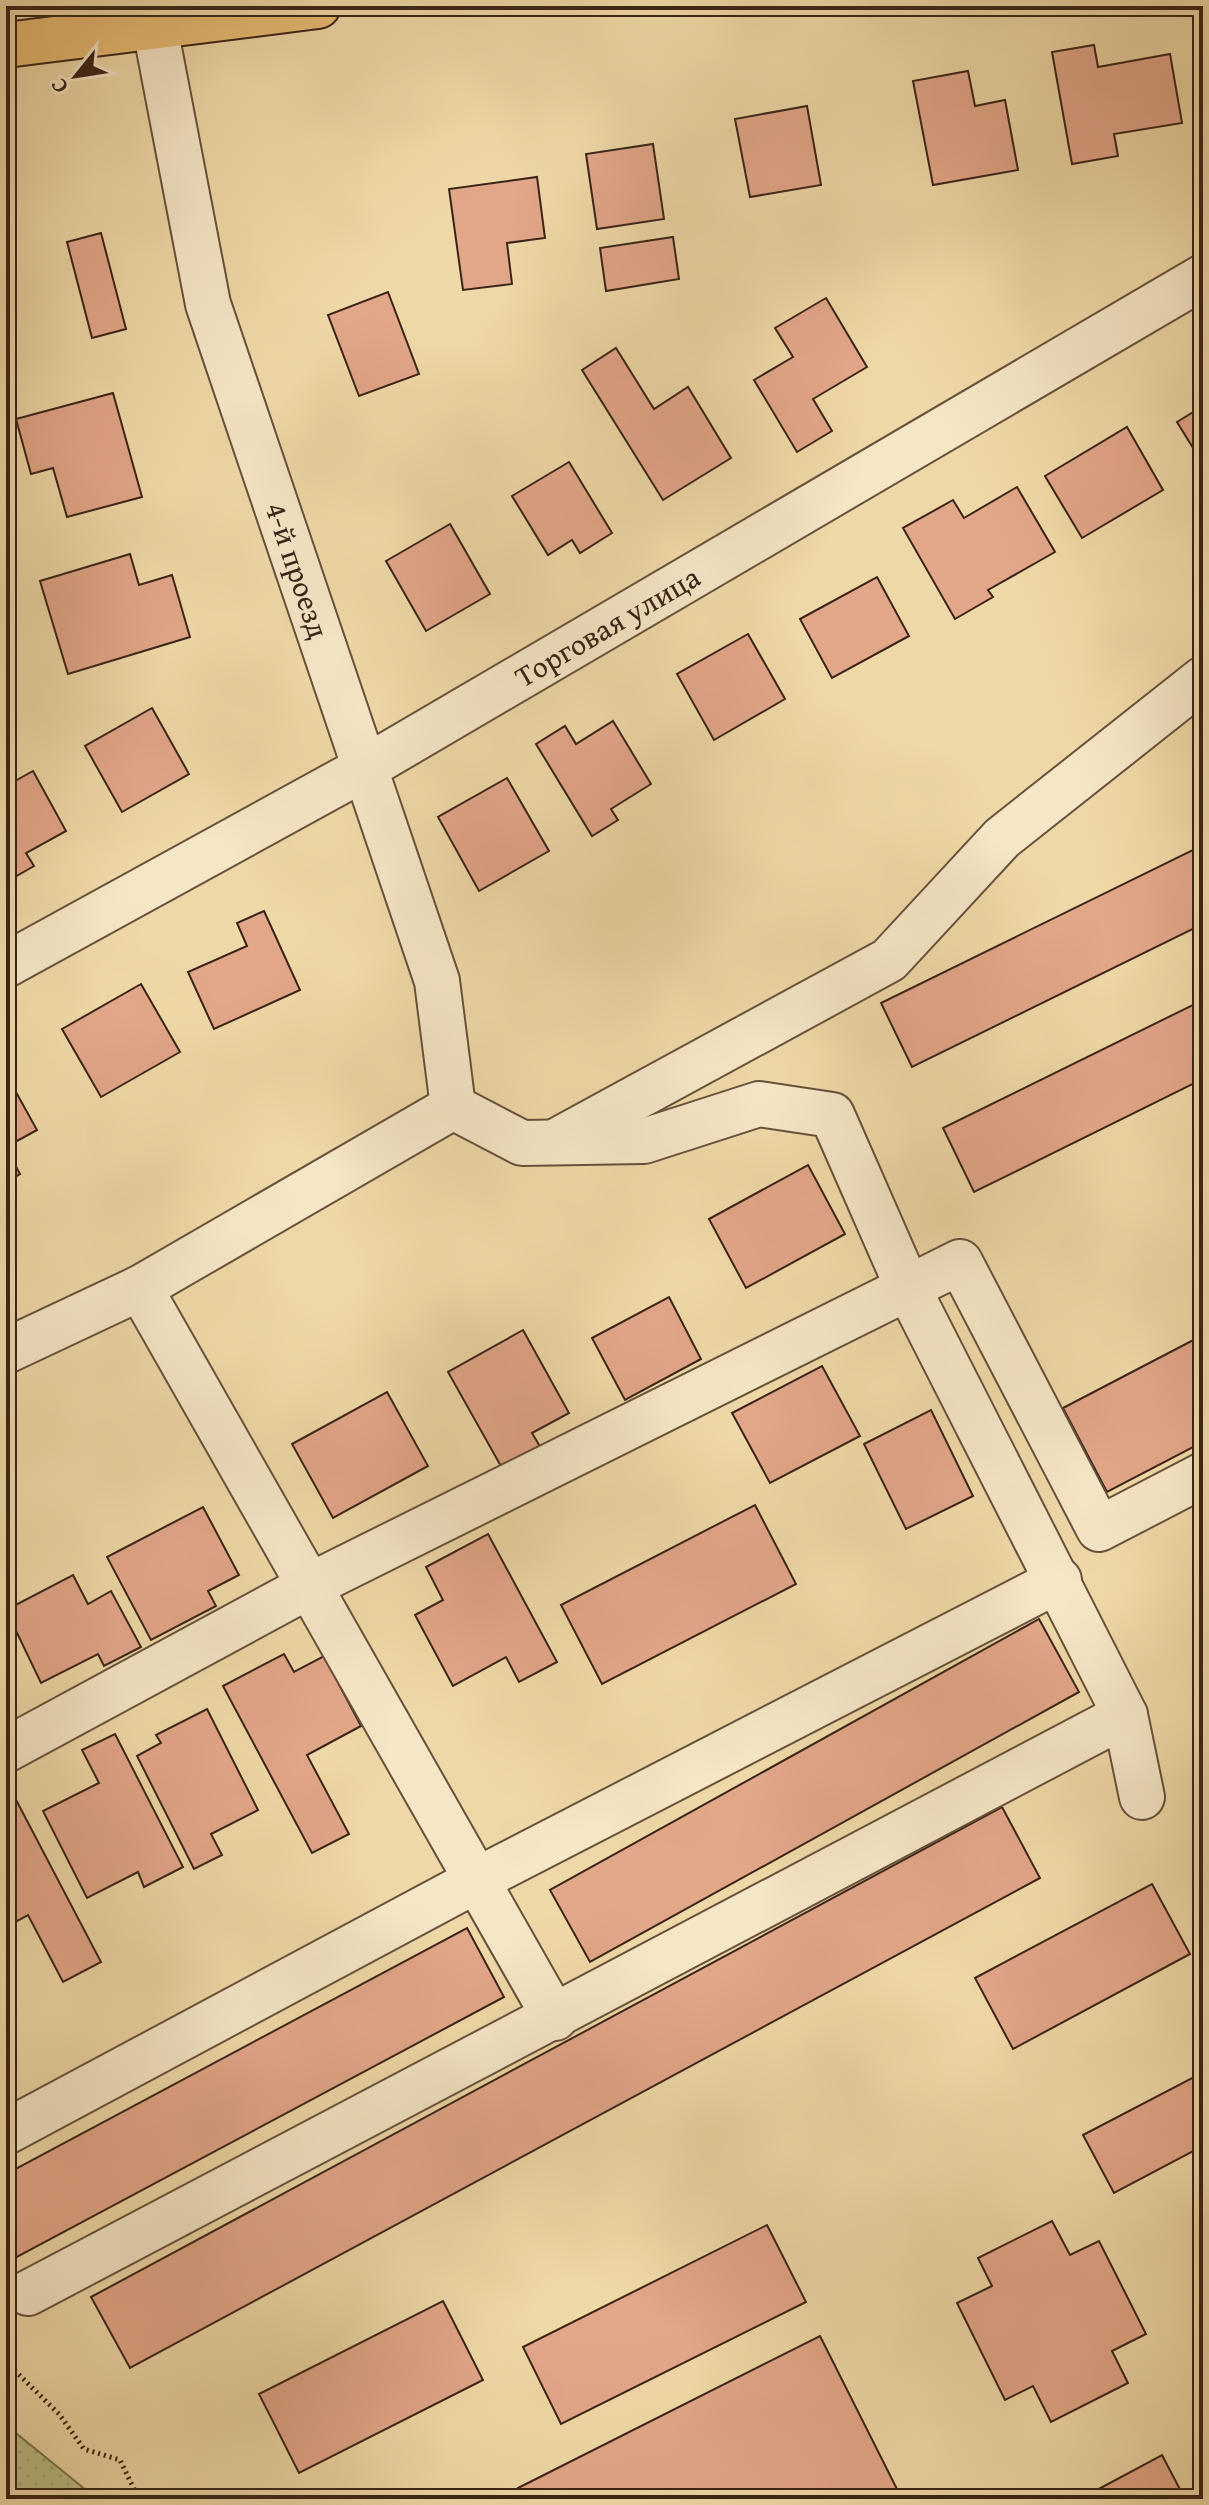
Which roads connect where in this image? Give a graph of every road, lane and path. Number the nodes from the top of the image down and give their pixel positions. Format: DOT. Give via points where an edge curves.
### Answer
graph roads {
  1 [pos="318,6"];
  2 [pos="155,28"];
  3 [pos="6,45"];
  4 [pos="1203,277"];
  5 [pos="1203,679"];
  6 [pos="365,768"];
  7 [pos="6,965"];
  8 [pos="453,1107"];
  9 [pos="554,1142"];
  10 [pos="907,1286"];
  11 [pos="140,1288"];
  12 [pos="6,1351"];
  13 [pos="1203,1475"];
  14 [pos="1059,1580"];
  15 [pos="311,1585"];
  16 [pos="1125,1715"];
  17 [pos="6,1750"];
  18 [pos="1142,1797"];
  19 [pos="477,1880"];
  20 [pos="555,2018"];
  21 [pos="6,2132"];
  22 [pos="28,2293"];
  23 [pos="6,2362"];
  24 [pos="144,2499"];
  1 -- 2 [label="main road"];
  2 -- 3 [label="main road"];
  2 -- 6 [label="street, 4-й проезд" via="208,304"];
  4 -- 6 [label="street, Торговая улица"];
  5 -- 9 [label="street" via="1002,838 889,960"];
  6 -- 7 [label="street, Торговая улица"];
  6 -- 8 [label="street, 4-й проезд" via="437,981"];
  8 -- 9 [label="street" via="522,1143"];
  8 -- 11 [label="street"];
  9 -- 10 [label="street" via="644,1141 759,1104 832,1115"];
  10 -- 13 [label="street" via="960,1262 1099,1529"];
  10 -- 14 [label="street"];
  10 -- 15 [label="street"];
  11 -- 12 [label="street"];
  11 -- 15 [label="street"];
  14 -- 16 [label="street"];
  14 -- 19 [label="street"];
  15 -- 17 [label="street"];
  15 -- 19 [label="street"];
  16 -- 18 [label="street"];
  16 -- 20 [label="street"];
  19 -- 20 [label="street"];
  19 -- 21 [label="street"];
  20 -- 22 [label="street"];
  23 -- 24 [label="path" via="59,2414 84,2449 120,2460"];
}
